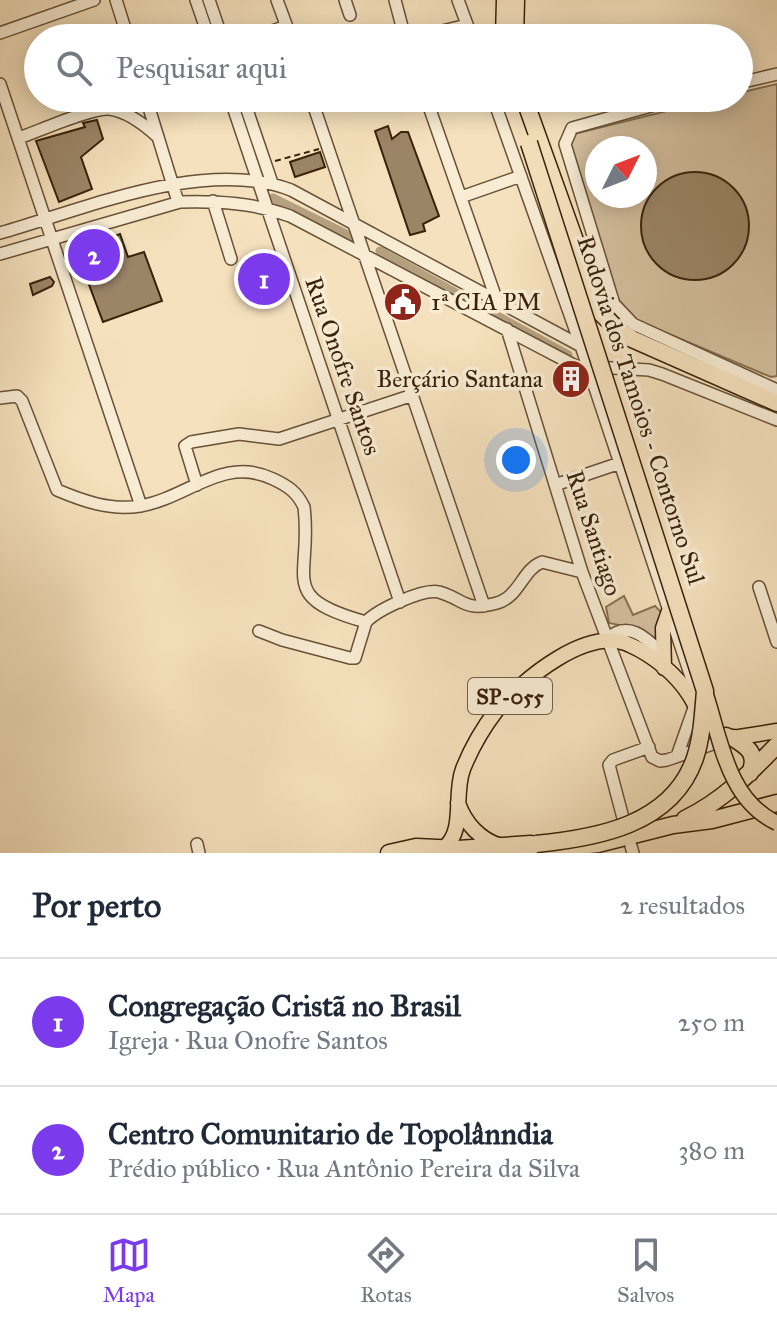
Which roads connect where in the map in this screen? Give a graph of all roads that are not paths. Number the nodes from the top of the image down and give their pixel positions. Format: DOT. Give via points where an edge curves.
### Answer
graph roads {
  1 [pos="94,0"];
  2 [pos="116,0"];
  3 [pos="196,0"];
  4 [pos="209,0"];
  5 [pos="277,0"];
  6 [pos="345,0"];
  7 [pos="395,0"];
  8 [pos="458,0"];
  9 [pos="505,0"];
  10 [pos="516,0"];
  11 [pos="350,15"];
  12 [pos="26,24"];
  13 [pos="124,24"];
  14 [pos="204,24"];
  15 [pos="217,24"];
  16 [pos="285,24"];
  17 [pos="401,24"];
  18 [pos="467,24"];
  19 [pos="504,24"];
  20 [pos="515,24"];
  21 [pos="24,25"];
  22 [pos="0,33"];
  23 [pos="777,74"];
  24 [pos="753,80"];
  25 [pos="0,84"];
  26 [pos="94,112"];
  27 [pos="117,112"];
  28 [pos="150,112"];
  29 [pos="235,112"];
  30 [pos="248,112"];
  31 [pos="316,112"];
  32 [pos="431,112"];
  33 [pos="498,112"];
  34 [pos="518,112"];
  35 [pos="529,112"];
  36 [pos="630,112"];
  37 [pos="158,137"];
  38 [pos="19,138"];
  39 [pos="521,176"];
  40 [pos="257,181"];
  41 [pos="272,183"];
  42 [pos="173,184"];
  43 [pos="461,197"];
  44 [pos="213,201"];
  45 [pos="178,202"];
  46 [pos="267,207"];
  47 [pos="47,220"];
  48 [pos="356,227"];
  49 [pos="0,233"];
  50 [pos="53,237"];
  51 [pos="0,254"];
  52 [pos="366,256"];
  53 [pos="231,259"];
  54 [pos="498,304"];
  55 [pos="507,329"];
  56 [pos="581,346"];
  57 [pos="588,370"];
  58 [pos="777,390"];
  59 [pos="413,395"];
  60 [pos="0,398"];
  61 [pos="777,403"];
  62 [pos="338,418"];
  63 [pos="777,420"];
  64 [pos="620,463"];
  65 [pos="197,485"];
  66 [pos="555,485"];
  67 [pos="141,506"];
  68 [pos="582,572"];
  69 [pos="759,587"];
  70 [pos="400,602"];
  71 [pos="484,606"];
  72 [pos="669,611"];
  73 [pos="366,622"];
  74 [pos="259,631"];
  75 [pos="607,639"];
  76 [pos="777,642"];
  77 [pos="663,660"];
  78 [pos="700,698"];
  79 [pos="777,731"];
  80 [pos="733,738"];
  81 [pos="777,745"];
  82 [pos="649,747"];
  83 [pos="677,756"];
  84 [pos="750,774"];
  85 [pos="457,795"];
  86 [pos="777,803"];
  87 [pos="623,818"];
  88 [pos="777,823"];
  89 [pos="673,825"];
  90 [pos="444,848"];
  91 [pos="510,850"];
  92 [pos="389,853"];
  1 -- 12 [label="street"];
  2 -- 13 [label="street"];
  3 -- 14 [label="street"];
  4 -- 15 [label="street"];
  5 -- 16 [label="street"];
  6 -- 11 [label="street"];
  7 -- 17 [label="street"];
  8 -- 18 [label="street"];
  9 -- 19 [label="highway"];
  10 -- 20 [label="highway"];
  21 -- 22 [label="street"];
  23 -- 24 [label="street"];
  25 -- 38 [label="street"];
  26 -- 38 [label="street"];
  27 -- 37 [label="street"];
  28 -- 37 [label="street"];
  29 -- 40 [label="street, Rua Onofre Santos"];
  30 -- 41 [label="street"];
  31 -- 48 [label="street"];
  32 -- 43 [label="street"];
  33 -- 39 [label="street"];
  34 -- 78 [label="highway, Rodovia dos Tamoios - Contorno Sul, bridge"];
  35 -- 61 [label="highway, Rodovia dos Tamoios - Contorno Sul" via="601,313 632,339"];
  36 -- 58 [label="street" via="572,128 565,144 614,304 633,324"];
  37 -- 42 [label="street"];
  38 -- 47 [label="street"];
  39 -- 43 [label="street"];
  39 -- 56 [label="street"];
  40 -- 41 [label="street"];
  40 -- 42 [label="street"];
  40 -- 46 [label="street, Rua Onofre Santos"];
  41 -- 48 [label="street"];
  42 -- 45 [label="street"];
  42 -- 47 [label="street"];
  43 -- 54 [label="street"];
  44 -- 45 [label="street"];
  44 -- 46 [label="street"];
  44 -- 53 [label="street"];
  45 -- 50 [label="street"];
  46 -- 52 [label="street"];
  46 -- 62 [label="street, Rua Onofre Santos"];
  47 -- 49 [label="street"];
  47 -- 50 [label="street"];
  48 -- 52 [label="street"];
  48 -- 54 [label="street"];
  50 -- 51 [label="street"];
  50 -- 67 [label="street"];
  52 -- 55 [label="street"];
  52 -- 59 [label="street"];
  54 -- 56 [label="street"];
  55 -- 57 [label="street"];
  55 -- 66 [label="street, Rua Santiago"];
  56 -- 57 [label="street"];
  57 -- 63 [label="street" via="649,370"];
  57 -- 64 [label="street"];
  59 -- 62 [label="street"];
  59 -- 71 [label="street"];
  60 -- 67 [label="street" via="17,396 22,401 57,490 87,503"];
  62 -- 65 [label="street" via="279,439 239,434 191,442 185,453"];
  62 -- 70 [label="street, Rua Onofre Santos"];
  64 -- 66 [label="street"];
  64 -- 72 [label="street"];
  65 -- 67 [label="street"];
  65 -- 73 [label="street" via="244,470 299,495 305,520 305,588 314,602"];
  66 -- 68 [label="street, Rua Santiago"];
  68 -- 71 [label="street" via="542,562 510,597"];
  68 -- 75 [label="street, Rua Santiago"];
  69 -- 76 [label="street"];
  70 -- 71 [label="street" via="437,591 469,607"];
  70 -- 73 [label="street"];
  72 -- 77 [label="main road"];
  72 -- 78 [label="street"];
  73 -- 74 [label="street" via="355,658"];
  75 -- 77 [label="main road"];
  75 -- 82 [label="street, Rua Santiago"];
  75 -- 85 [label="main road, SP-055" via="571,651 507,699 483,730"];
  77 -- 78 [label="main road" via="685,689"];
  78 -- 80 [label="main road" via="706,723"];
  78 -- 83 [label="street"];
  78 -- 88 [label="main road, Rodovia dos Tamoios - Contorno Sul, bridge" via="735,782 755,809"];
  78 -- 91 [label="highway, Rodovia dos Tamoios - Contorno Sul, bridge" via="701,734 694,761 658,808 623,828"];
  79 -- 80 [label="main road"];
  80 -- 83 [label="street"];
  80 -- 84 [label="highway" via="751,751"];
  81 -- 84 [label="highway"];
  82 -- 83 [label="street" via="656,760"];
  82 -- 87 [label="street" via="609,765"];
  84 -- 89 [label="highway" via="720,799"];
  85 -- 90 [label="main road, SP-055" via="457,832"];
  85 -- 91 [label="main road" via="473,828"];
  86 -- 89 [label="highway"];
  89 -- 91 [label="highway" via="598,844"];
  90 -- 91 [label="highway, Rodovia dos Tamoios - Contorno Sul"];
  90 -- 92 [label="highway, Rodovia dos Tamoios - Contorno Sul"];
}
